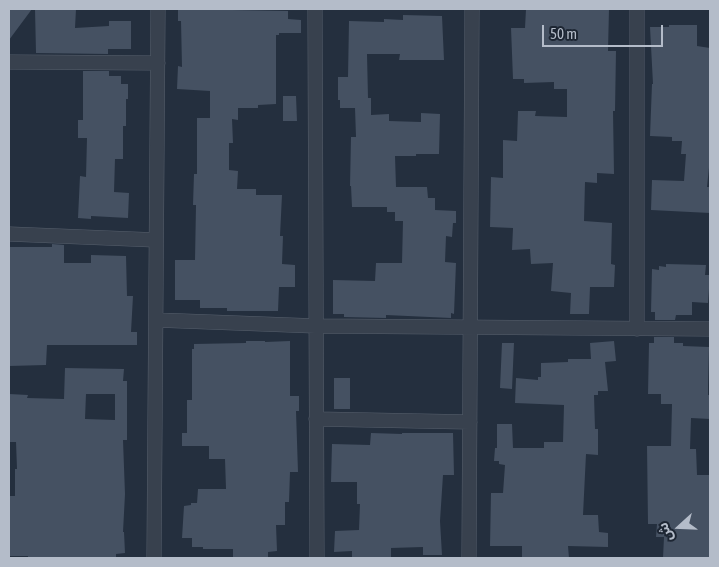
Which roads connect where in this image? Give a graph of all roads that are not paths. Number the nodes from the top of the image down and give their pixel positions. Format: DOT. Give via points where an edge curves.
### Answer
graph roads {
  1 [pos="158,9"];
  2 [pos="315,9"];
  3 [pos="472,9"];
  4 [pos="637,9"];
  5 [pos="9,62"];
  6 [pos="158,63"];
  7 [pos="9,234"];
  8 [pos="156,240"];
  9 [pos="156,320"];
  10 [pos="316,326"];
  11 [pos="471,328"];
  12 [pos="637,329"];
  13 [pos="710,329"];
  14 [pos="316,420"];
  15 [pos="470,422"];
  16 [pos="154,558"];
  17 [pos="317,558"];
  18 [pos="469,558"];
  1 -- 6 [label="street"];
  2 -- 10 [label="street"];
  3 -- 11 [label="street"];
  4 -- 12 [label="street"];
  5 -- 6 [label="street"];
  6 -- 8 [label="street"];
  7 -- 8 [label="street"];
  8 -- 9 [label="street"];
  9 -- 10 [label="street"];
  9 -- 16 [label="street"];
  10 -- 11 [label="street"];
  10 -- 14 [label="street"];
  11 -- 12 [label="street"];
  11 -- 15 [label="street"];
  12 -- 13 [label="street"];
  14 -- 15 [label="street"];
  14 -- 17 [label="street"];
  15 -- 18 [label="street"];
}
